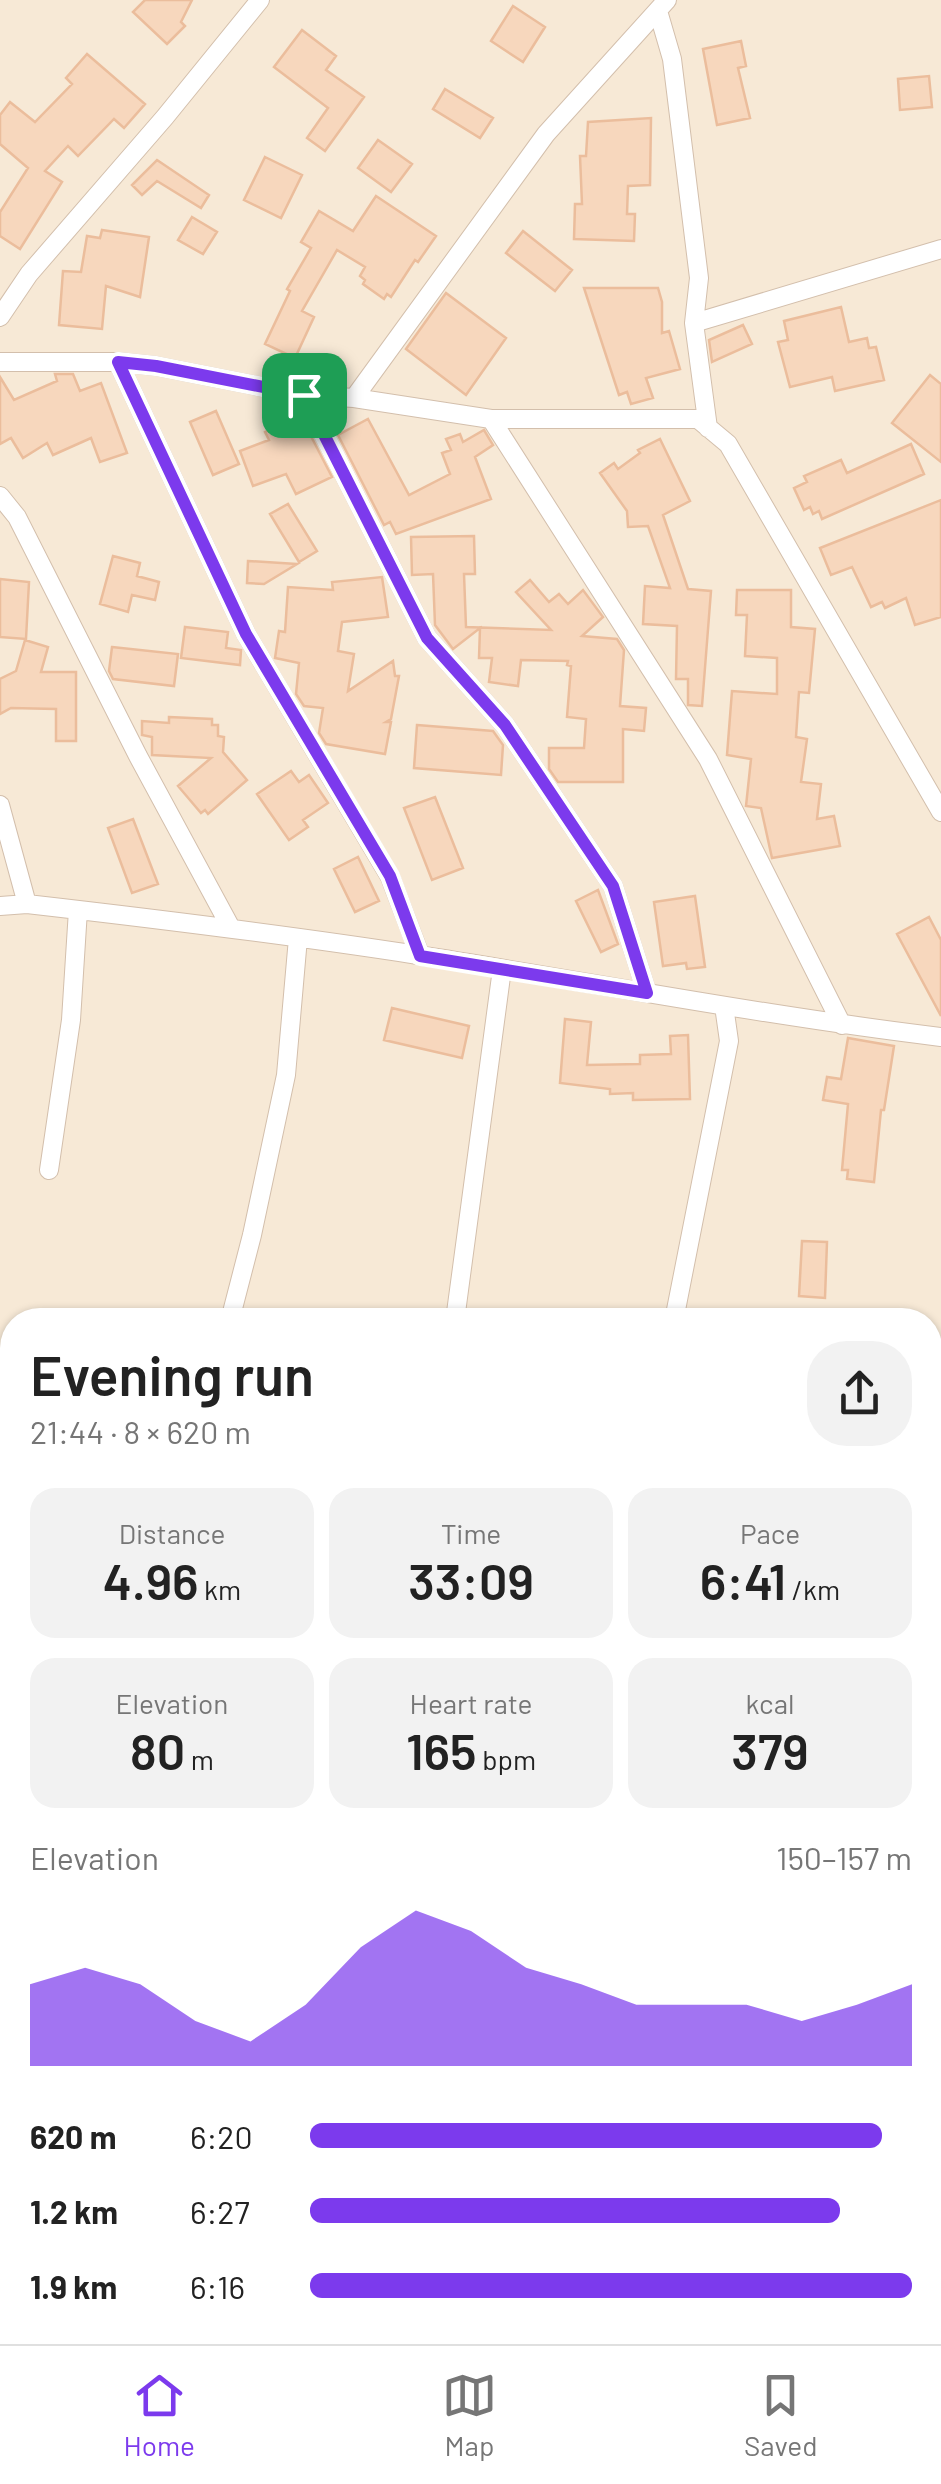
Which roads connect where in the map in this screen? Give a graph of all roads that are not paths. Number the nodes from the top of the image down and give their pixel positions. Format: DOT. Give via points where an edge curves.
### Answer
graph roads {
  1 [pos="260,0"];
  2 [pos="662,6"];
  3 [pos="941,249"];
  4 [pos="0,317"];
  5 [pos="694,323"];
  6 [pos="0,362"];
  7 [pos="118,362"];
  8 [pos="304,395"];
  9 [pos="354,398"];
  10 [pos="491,419"];
  11 [pos="708,428"];
  12 [pos="0,496"];
  13 [pos="0,805"];
  14 [pos="941,812"];
  15 [pos="27,904"];
  16 [pos="0,906"];
  17 [pos="78,910"];
  18 [pos="232,928"];
  19 [pos="298,938"];
  20 [pos="420,956"];
  21 [pos="502,969"];
  22 [pos="647,993"];
  23 [pos="724,1006"];
  24 [pos="842,1026"];
  25 [pos="941,1037"];
  26 [pos="49,1170"];
  27 [pos="233,1308"];
  28 [pos="457,1308"];
  29 [pos="676,1308"];
  1 -- 4 [label="street"];
  2 -- 5 [label="street" via="698,278"];
  2 -- 9 [label="street" via="546,134"];
  3 -- 5 [label="street"];
  5 -- 11 [label="street"];
  6 -- 7 [label="street"];
  7 -- 8 [label="street"];
  7 -- 20 [label="street" via="246,634 390,876"];
  8 -- 9 [label="street"];
  8 -- 22 [label="street" via="427,638 505,725 613,886"];
  9 -- 10 [label="street"];
  10 -- 11 [label="street" via="698,419"];
  10 -- 24 [label="street" via="708,759"];
  11 -- 14 [label="street" via="728,444"];
  12 -- 18 [label="street" via="17,517"];
  13 -- 15 [label="street"];
  15 -- 16 [label="street"];
  15 -- 17 [label="street"];
  17 -- 18 [label="street"];
  17 -- 26 [label="street" via="72,1020"];
  18 -- 19 [label="street"];
  19 -- 20 [label="street"];
  19 -- 27 [label="street" via="286,1075"];
  20 -- 21 [label="street"];
  21 -- 22 [label="street"];
  21 -- 28 [label="street"];
  22 -- 23 [label="street"];
  23 -- 24 [label="street"];
  23 -- 29 [label="street" via="729,1041"];
  24 -- 25 [label="street"];
}
